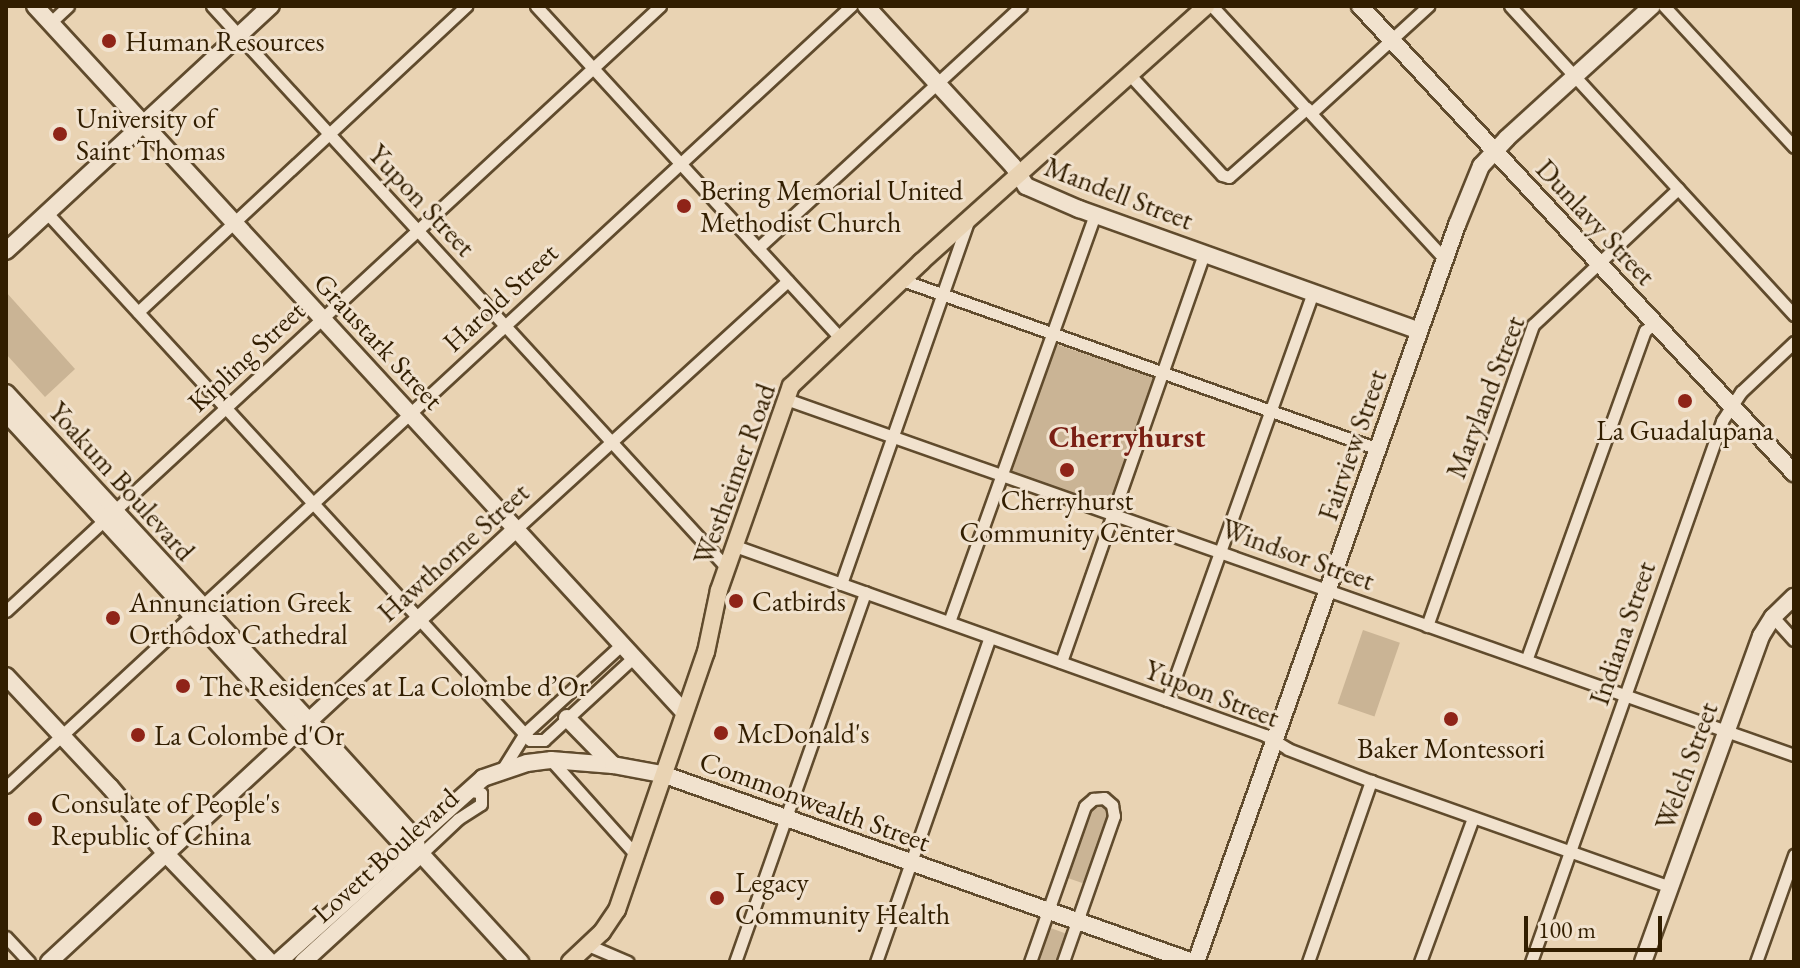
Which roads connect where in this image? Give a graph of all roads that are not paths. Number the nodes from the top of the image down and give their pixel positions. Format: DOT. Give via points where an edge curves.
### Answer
graph roads {
  1 [pos="35,6"];
  2 [pos="68,6"];
  3 [pos="212,6"];
  4 [pos="271,6"];
  5 [pos="466,6"];
  6 [pos="536,6"];
  7 [pos="660,6"];
  8 [pos="851,6"];
  9 [pos="866,6"];
  10 [pos="1021,6"];
  11 [pos="1206,6"];
  12 [pos="1212,6"];
  13 [pos="1360,6"];
  14 [pos="1428,6"];
  15 [pos="1510,6"];
  16 [pos="1652,6"];
  17 [pos="1664,6"];
  18 [pos="51,22"];
  19 [pos="240,35"];
  20 [pos="1391,39"];
  21 [pos="593,68"];
  22 [pos="1129,74"];
  23 [pos="1575,77"];
  24 [pos="937,83"];
  25 [pos="1309,111"];
  26 [pos="144,124"];
  27 [pos="328,133"];
  28 [pos="1794,147"];
  29 [pos="1494,150"];
  30 [pos="680,164"];
  31 [pos="1019,175"];
  32 [pos="1678,189"];
  33 [pos="47,213"];
  34 [pos="1095,215"];
  35 [pos="969,219"];
  36 [pos="234,222"];
  37 [pos="418,230"];
  38 [pos="758,248"];
  39 [pos="6,251"];
  40 [pos="1204,254"];
  41 [pos="1445,259"];
  42 [pos="1598,262"];
  43 [pos="902,280"];
  44 [pos="788,281"];
  45 [pos="1313,292"];
  46 [pos="943,295"];
  47 [pos="138,312"];
  48 [pos="1794,315"];
  49 [pos="322,318"];
  50 [pos="1654,323"];
  51 [pos="506,325"];
  52 [pos="1419,331"];
  53 [pos="1052,333"];
  54 [pos="840,338"];
  55 [pos="1794,342"];
  56 [pos="1163,372"];
  57 [pos="6,393"];
  58 [pos="786,399"];
  59 [pos="1730,405"];
  60 [pos="226,407"];
  61 [pos="1270,411"];
  62 [pos="410,413"];
  63 [pos="13,420"];
  64 [pos="892,436"];
  65 [pos="613,441"];
  66 [pos="1378,449"];
  67 [pos="1794,473"];
  68 [pos="1002,475"];
  69 [pos="313,502"];
  70 [pos="1113,514"];
  71 [pos="109,516"];
  72 [pos="516,529"];
  73 [pos="735,546"];
  74 [pos="1220,552"];
  75 [pos="727,568"];
  76 [pos="841,584"];
  77 [pos="1329,591"];
  78 [pos="865,592"];
  79 [pos="1794,597"];
  80 [pos="6,611"];
  81 [pos="197,611"];
  82 [pos="1773,617"];
  83 [pos="419,618"];
  84 [pos="949,622"];
  85 [pos="1427,626"];
  86 [pos="990,637"];
  87 [pos="1794,640"];
  88 [pos="622,644"];
  89 [pos="634,657"];
  90 [pos="1527,658"];
  91 [pos="1061,662"];
  92 [pos="6,676"];
  93 [pos="1626,693"];
  94 [pos="1167,700"];
  95 [pos="684,712"];
  96 [pos="567,718"];
  97 [pos="303,725"];
  98 [pos="1725,731"];
  99 [pos="525,733"];
  100 [pos="62,736"];
  101 [pos="1275,741"];
  102 [pos="1794,755"];
  103 [pos="551,760"];
  104 [pos="613,765"];
  105 [pos="502,770"];
  106 [pos="662,774"];
  107 [pos="1371,781"];
  108 [pos="6,787"];
  109 [pos="468,790"];
  110 [pos="788,818"];
  111 [pos="1473,818"];
  112 [pos="409,842"];
  113 [pos="1571,852"];
  114 [pos="166,854"];
  115 [pos="421,854"];
  116 [pos="636,855"];
  117 [pos="1794,855"];
  118 [pos="911,863"];
  119 [pos="1670,887"];
  120 [pos="1049,912"];
  121 [pos="1077,922"];
  122 [pos="6,937"];
  123 [pos="588,945"];
  124 [pos="29,962"];
  125 [pos="49,962"];
  126 [pos="270,962"];
  127 [pos="278,962"];
  128 [pos="303,962"];
  129 [pos="520,962"];
  130 [pos="570,962"];
  131 [pos="628,962"];
  132 [pos="735,962"];
  133 [pos="876,962"];
  134 [pos="1030,962"];
  135 [pos="1063,962"];
  136 [pos="1194,962"];
  137 [pos="1308,962"];
  138 [pos="1420,962"];
  139 [pos="1531,962"];
  140 [pos="1643,962"];
  141 [pos="1756,962"];
  1 -- 18 [label="street, Graustark Street"];
  2 -- 18 [label="street"];
  3 -- 19 [label="street, Yupon Street"];
  4 -- 19 [label="street"];
  5 -- 27 [label="street"];
  6 -- 21 [label="street"];
  7 -- 21 [label="street, Kipling Street"];
  8 -- 30 [label="street, Harold Street"];
  9 -- 24 [label="street, Mandell Street"];
  10 -- 24 [label="street"];
  11 -- 22 [label="main road, Westheimer Road"];
  12 -- 25 [label="street"];
  13 -- 20 [label="street, Dunlavy Street"];
  14 -- 20 [label="street"];
  15 -- 23 [label="street"];
  16 -- 23 [label="street, Fairview Street"];
  17 -- 28 [label="street"];
  18 -- 26 [label="street, Graustark Street"];
  19 -- 26 [label="street"];
  19 -- 27 [label="street, Yupon Street"];
  20 -- 25 [label="street"];
  20 -- 29 [label="street, Dunlavy Street"];
  21 -- 30 [label="street"];
  21 -- 37 [label="street, Kipling Street"];
  22 -- 25 [label="street" via="1222,175 1234,175"];
  22 -- 31 [label="main road, Westheimer Road"];
  23 -- 29 [label="street, Fairview Street"];
  23 -- 32 [label="street"];
  24 -- 31 [label="street, Mandell Street"];
  24 -- 38 [label="street"];
  25 -- 41 [label="street"];
  26 -- 33 [label="street"];
  26 -- 36 [label="street, Graustark Street"];
  27 -- 36 [label="street"];
  27 -- 37 [label="street, Yupon Street"];
  29 -- 41 [label="street, Fairview Street" via="1481,166"];
  29 -- 42 [label="street, Dunlavy Street"];
  30 -- 38 [label="street"];
  30 -- 51 [label="street, Harold Street"];
  31 -- 34 [label="street, Mandell Street" via="1026,186"];
  31 -- 35 [label="main road, Westheimer Road"];
  32 -- 42 [label="street, Maryland Street"];
  32 -- 48 [label="street"];
  33 -- 39 [label="street"];
  33 -- 47 [label="street"];
  34 -- 40 [label="street, Mandell Street"];
  34 -- 53 [label="street"];
  35 -- 43 [label="main road, Westheimer Road"];
  35 -- 46 [label="street"];
  36 -- 47 [label="street"];
  36 -- 49 [label="street, Graustark Street"];
  37 -- 49 [label="street, Kipling Street"];
  37 -- 51 [label="street, Yupon Street"];
  38 -- 44 [label="street"];
  40 -- 45 [label="street, Mandell Street"];
  40 -- 56 [label="street"];
  41 -- 52 [label="street, Fairview Street"];
  42 -- 50 [label="street, Dunlavy Street"];
  42 -- 85 [label="street, Maryland Street" via="1533,325"];
  43 -- 46 [label="street"];
  43 -- 54 [label="main road, Westheimer Road"];
  44 -- 54 [label="street"];
  44 -- 65 [label="street, Hawthorne Street"];
  45 -- 52 [label="street, Mandell Street"];
  45 -- 61 [label="street"];
  46 -- 53 [label="street"];
  46 -- 64 [label="street"];
  47 -- 60 [label="street"];
  49 -- 60 [label="street, Kipling Street"];
  49 -- 62 [label="street, Graustark Street"];
  50 -- 59 [label="street, Dunlavy Street"];
  50 -- 90 [label="street" via="1645,331"];
  51 -- 62 [label="street, Harold Street"];
  51 -- 65 [label="street, Yupon Street"];
  52 -- 66 [label="street, Fairview Street"];
  53 -- 56 [label="street"];
  53 -- 68 [label="street"];
  54 -- 58 [label="main road, Westheimer Road" via="800,375"];
  55 -- 59 [label="street, Indiana Street"];
  56 -- 61 [label="street"];
  56 -- 70 [label="street"];
  57 -- 63 [label="street, Yoakum Boulevard"];
  58 -- 64 [label="street, Windsor Street"];
  58 -- 73 [label="main road, Westheimer Road"];
  59 -- 67 [label="street, Dunlavy Street"];
  59 -- 93 [label="street, Indiana Street"];
  60 -- 69 [label="street"];
  60 -- 71 [label="street, Kipling Street"];
  61 -- 66 [label="street"];
  61 -- 74 [label="street"];
  62 -- 69 [label="street, Harold Street"];
  62 -- 72 [label="street, Graustark Street"];
  63 -- 71 [label="street, Yoakum Boulevard"];
  64 -- 68 [label="street, Windsor Street"];
  64 -- 76 [label="street"];
  65 -- 72 [label="street, Hawthorne Street"];
  65 -- 75 [label="street, Yupon Street"];
  66 -- 77 [label="street, Fairview Street"];
  68 -- 70 [label="street, Windsor Street"];
  68 -- 84 [label="street"];
  69 -- 81 [label="street, Harold Street"];
  69 -- 83 [label="street"];
  70 -- 74 [label="street, Windsor Street"];
  70 -- 91 [label="street"];
  71 -- 80 [label="street, Kipling Street"];
  71 -- 81 [label="street, Yoakum Boulevard"];
  72 -- 83 [label="street, Hawthorne Street"];
  72 -- 88 [label="street, Graustark Street"];
  73 -- 75 [label="main road, Westheimer Road"];
  73 -- 76 [label="street, Yupon Street"];
  74 -- 77 [label="street, Windsor Street"];
  74 -- 94 [label="street"];
  75 -- 95 [label="main road, Westheimer Road"];
  76 -- 78 [label="street, Yupon Street"];
  77 -- 85 [label="street, Windsor Street"];
  77 -- 101 [label="street, Fairview Street"];
  78 -- 84 [label="street, Yupon Street"];
  78 -- 110 [label="street"];
  79 -- 82 [label="street, Welch Street"];
  81 -- 97 [label="street, Yoakum Boulevard"];
  81 -- 100 [label="street, Harold Street"];
  82 -- 87 [label="street"];
  82 -- 98 [label="street, Welch Street"];
  83 -- 97 [label="street, Hawthorne Street"];
  83 -- 99 [label="street"];
  84 -- 86 [label="street, Yupon Street"];
  85 -- 90 [label="street, Windsor Street"];
  86 -- 91 [label="street, Yupon Street"];
  86 -- 118 [label="street"];
  88 -- 89 [label="street, Graustark Street"];
  88 -- 99 [label="street, Lovett Boulevard"];
  89 -- 95 [label="street, Graustark Street"];
  89 -- 96 [label="street"];
  90 -- 93 [label="street, Windsor Street"];
  91 -- 94 [label="street, Yupon Street"];
  92 -- 100 [label="street"];
  93 -- 98 [label="street, Windsor Street"];
  93 -- 113 [label="street, Indiana Street"];
  94 -- 101 [label="street, Yupon Street"];
  95 -- 106 [label="main road, Westheimer Road"];
  96 -- 99 [label="street" via="544,740 537,742"];
  96 -- 104 [label="street"];
  97 -- 112 [label="street, Yoakum Boulevard"];
  97 -- 114 [label="street, Hawthorne Street"];
  98 -- 102 [label="street, Windsor Street"];
  98 -- 119 [label="street, Welch Street"];
  99 -- 105 [label="street, Lovett Boulevard"];
  100 -- 108 [label="street, Harold Street"];
  100 -- 114 [label="street"];
  101 -- 107 [label="street, Yupon Street"];
  101 -- 136 [label="street, Fairview Street"];
  103 -- 104 [label="street, Commonwealth Street"];
  103 -- 105 [label="street, Commonwealth Street"];
  103 -- 116 [label="street"];
  104 -- 106 [label="street, Commonwealth Street"];
  105 -- 109 [label="street, Lovett Boulevard"];
  106 -- 110 [label="street, Commonwealth Street"];
  106 -- 116 [label="main road, Westheimer Road"];
  107 -- 111 [label="street, Yupon Street"];
  107 -- 137 [label="street"];
  109 -- 112 [label="street, Lovett Boulevard"];
  109 -- 115 [label="street, Lovett Boulevard" via="481,793 481,804"];
  110 -- 118 [label="street, Commonwealth Street"];
  110 -- 132 [label="street"];
  111 -- 113 [label="street, Yupon Street"];
  111 -- 138 [label="street"];
  112 -- 115 [label="street, Yoakum Boulevard"];
  112 -- 127 [label="street, Lovett Boulevard"];
  113 -- 119 [label="street, Yupon Street"];
  113 -- 139 [label="street, Indiana Street"];
  114 -- 125 [label="street, Hawthorne Street"];
  114 -- 126 [label="street"];
  115 -- 128 [label="street, Lovett Boulevard"];
  115 -- 129 [label="street, Yoakum Boulevard"];
  116 -- 123 [label="main road, Westheimer Road" via="610,922"];
  117 -- 141 [label="street"];
  118 -- 120 [label="street, Commonwealth Street"];
  118 -- 133 [label="street"];
  119 -- 140 [label="street, Welch Street"];
  120 -- 121 [label="street, Commonwealth Street"];
  120 -- 121 [label="street" via="1085,806 1104,798 1114,816"];
  120 -- 134 [label="street"];
  121 -- 135 [label="street"];
  121 -- 136 [label="street, Commonwealth Street"];
  122 -- 124 [label="street"];
  123 -- 130 [label="main road, Westheimer Road"];
  123 -- 131 [label="street"];
}
